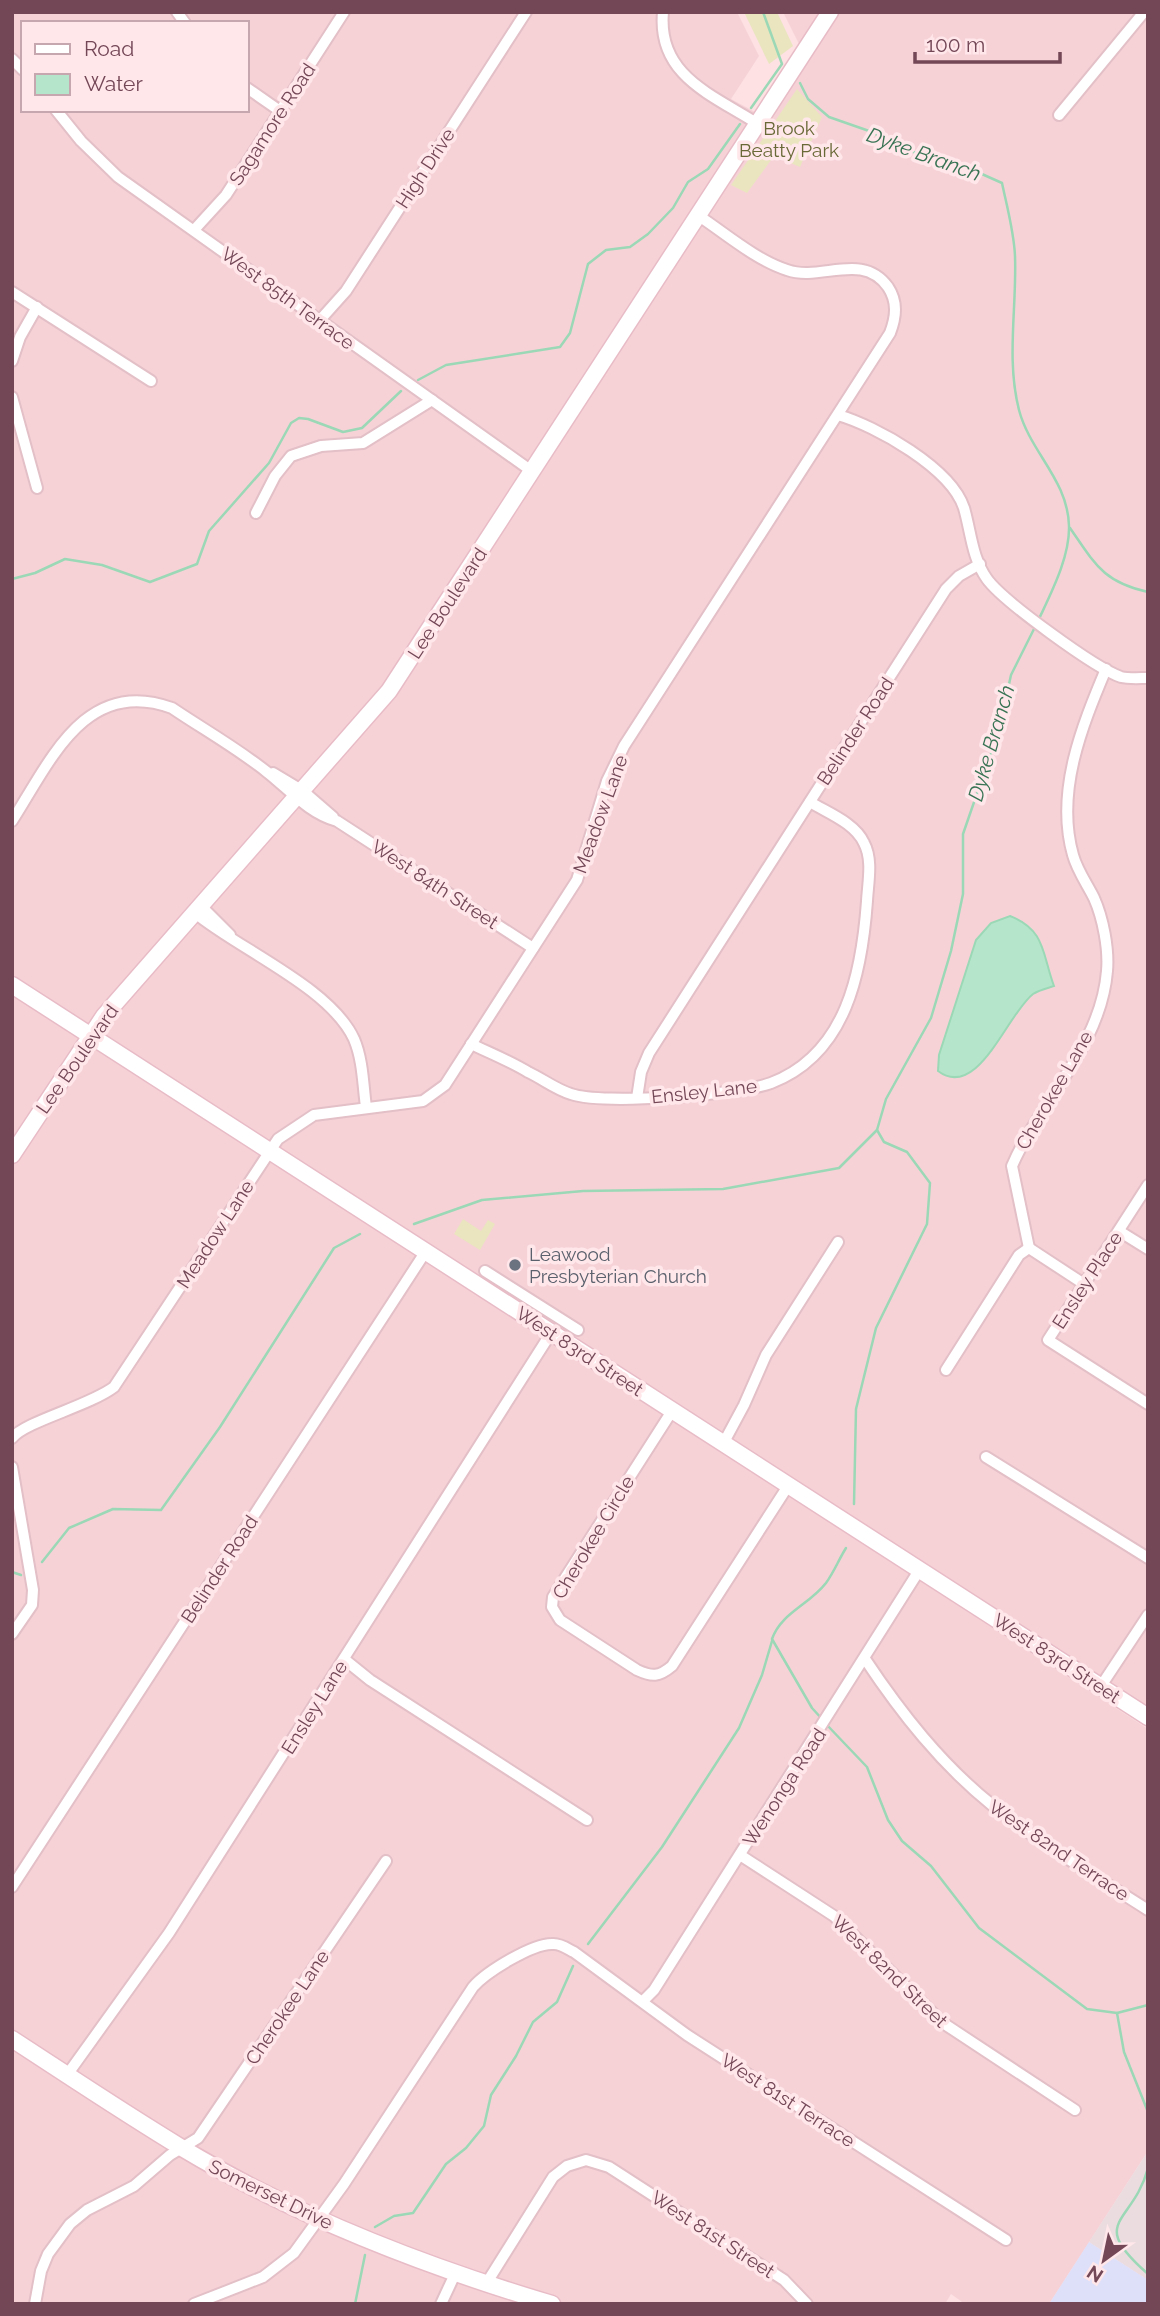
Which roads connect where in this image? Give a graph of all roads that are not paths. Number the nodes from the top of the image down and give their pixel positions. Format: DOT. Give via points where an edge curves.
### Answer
graph roads {
  1 [pos="344,12"];
  2 [pos="526,12"];
  3 [pos="663,12"];
  4 [pos="830,12"];
  5 [pos="1144,12"];
  6 [pos="248,89"];
  7 [pos="280,111"];
  8 [pos="58,112"];
  9 [pos="1059,115"];
  10 [pos="758,124"];
  11 [pos="699,216"];
  12 [pos="194,230"];
  13 [pos="12,292"];
  14 [pos="37,307"];
  15 [pos="320,320"];
  16 [pos="12,361"];
  17 [pos="151,381"];
  18 [pos="12,397"];
  19 [pos="432,400"];
  20 [pos="838,415"];
  21 [pos="533,472"];
  22 [pos="37,488"];
  23 [pos="256,513"];
  24 [pos="979,564"];
  25 [pos="1105,668"];
  26 [pos="1148,678"];
  27 [pos="300,794"];
  28 [pos="810,802"];
  29 [pos="12,821"];
  30 [pos="198,910"];
  31 [pos="533,948"];
  32 [pos="12,985"];
  33 [pos="91,1033"];
  34 [pos="471,1044"];
  35 [pos="638,1098"];
  36 [pos="366,1107"];
  37 [pos="270,1149"];
  38 [pos="12,1155"];
  39 [pos="1148,1185"];
  40 [pos="1119,1231"];
  41 [pos="838,1242"];
  42 [pos="1029,1248"];
  43 [pos="1148,1250"];
  44 [pos="426,1251"];
  45 [pos="485,1271"];
  46 [pos="1084,1284"];
  47 [pos="578,1330"];
  48 [pos="551,1333"];
  49 [pos="946,1370"];
  50 [pos="1148,1404"];
  51 [pos="672,1411"];
  52 [pos="12,1438"];
  53 [pos="723,1444"];
  54 [pos="986,1457"];
  55 [pos="12,1467"];
  56 [pos="788,1486"];
  57 [pos="1148,1558"];
  58 [pos="920,1569"];
  59 [pos="1148,1615"];
  60 [pos="12,1634"];
  61 [pos="344,1659"];
  62 [pos="866,1659"];
  63 [pos="1101,1686"];
  64 [pos="1148,1717"];
  65 [pos="587,1820"];
  66 [pos="740,1855"];
  67 [pos="386,1861"];
  68 [pos="12,1887"];
  69 [pos="1148,1910"];
  70 [pos="643,2001"];
  71 [pos="12,2039"];
  72 [pos="67,2075"];
  73 [pos="1075,2110"];
  74 [pos="183,2149"];
  75 [pos="319,2219"];
  76 [pos="1006,2240"];
  77 [pos="455,2274"];
  78 [pos="486,2284"];
  79 [pos="197,2303"];
  80 [pos="35,2304"];
  81 [pos="441,2304"];
  82 [pos="552,2304"];
  83 [pos="807,2304"];
  1 -- 7 [label="street, Sagamore Road"];
  2 -- 15 [label="street, High Drive" via="346,291"];
  3 -- 10 [label="street" via="664,39 674,67"];
  4 -- 10 [label="street, Lee Boulevard"];
  5 -- 9 [label="street"];
  6 -- 7 [label="street"];
  7 -- 12 [label="street, Sagamore Road" via="226,195"];
  8 -- 12 [label="street, West 85th Terrace" via="102,163"];
  10 -- 11 [label="street, Lee Boulevard"];
  11 -- 20 [label="street, Meadow Lane" via="787,270 817,273 853,267 866,270 886,285 893,296 895,320"];
  11 -- 21 [label="street, Lee Boulevard"];
  12 -- 15 [label="street, West 85th Terrace"];
  13 -- 14 [label="street"];
  14 -- 16 [label="street" via="19,337"];
  14 -- 17 [label="street"];
  15 -- 19 [label="street, West 85th Terrace"];
  18 -- 22 [label="street"];
  19 -- 21 [label="street, West 85th Terrace"];
  19 -- 23 [label="street" via="363,443 321,446 291,457"];
  20 -- 24 [label="street" via="862,422 949,482 964,508"];
  20 -- 31 [label="street, Meadow Lane" via="615,761 582,869"];
  21 -- 27 [label="street, Lee Boulevard" via="389,691"];
  24 -- 25 [label="street" via="988,579 1018,606"];
  24 -- 28 [label="street, Belinder Road" via="946,590"];
  25 -- 26 [label="street" via="1123,678"];
  25 -- 42 [label="street, Cherokee Lane" via="1080,732 1068,814 1073,857 1100,915 1107,971 1087,1036 1012,1166"];
  27 -- 29 [label="street, West 84th Street" via="165,706 127,702 85,718"];
  27 -- 30 [label="street, Lee Boulevard"];
  27 -- 31 [label="street, West 84th Street"];
  28 -- 35 [label="street, Belinder Road" via="649,1053"];
  28 -- 35 [label="street, Ensley Lane" via="857,832 867,851 861,965 839,1023 813,1057 771,1083"];
  30 -- 33 [label="street, Lee Boulevard"];
  30 -- 36 [label="street" via="315,996 344,1023 359,1054"];
  31 -- 34 [label="street, Meadow Lane"];
  32 -- 33 [label="street, West 83rd Street"];
  33 -- 37 [label="street, West 83rd Street"];
  33 -- 38 [label="street, Lee Boulevard"];
  34 -- 35 [label="street, Ensley Lane" via="568,1093 602,1099"];
  34 -- 36 [label="street, Meadow Lane" via="445,1085 432,1096 403,1105"];
  36 -- 37 [label="street, Meadow Lane" via="314,1115 299,1122"];
  37 -- 44 [label="street, West 83rd Street"];
  37 -- 52 [label="street, Meadow Lane" via="114,1387 90,1403 27,1427"];
  39 -- 40 [label="street, Ensley Place"];
  40 -- 43 [label="street"];
  40 -- 46 [label="street, Ensley Place"];
  41 -- 53 [label="street" via="766,1355"];
  42 -- 46 [label="street"];
  42 -- 49 [label="street" via="1019,1255"];
  44 -- 48 [label="street, West 83rd Street"];
  44 -- 68 [label="street, Belinder Road"];
  45 -- 47 [label="street"];
  46 -- 50 [label="street, Ensley Place" via="1048,1340"];
  48 -- 51 [label="street, West 83rd Street"];
  48 -- 61 [label="street, Ensley Lane"];
  51 -- 53 [label="street, West 83rd Street"];
  51 -- 56 [label="street, Cherokee Circle" via="553,1597 552,1607 560,1620 637,1670 662,1675 672,1666"];
  53 -- 56 [label="street, West 83rd Street"];
  54 -- 57 [label="street"];
  55 -- 60 [label="street" via="33,1590 32,1605"];
  56 -- 58 [label="street, West 83rd Street"];
  58 -- 62 [label="street, Wenonga Road"];
  58 -- 63 [label="street, West 83rd Street"];
  59 -- 63 [label="street"];
  61 -- 65 [label="street"];
  61 -- 72 [label="street, Ensley Lane" via="169,1933"];
  62 -- 66 [label="street, Wenonga Road"];
  62 -- 69 [label="street, West 82nd Terrace" via="925,1740 990,1804"];
  63 -- 64 [label="street, West 83rd Street"];
  66 -- 70 [label="street, Wenonga Road"];
  66 -- 73 [label="street, West 82nd Street" via="834,1916 943,2023"];
  67 -- 74 [label="street, Cherokee Lane" via="198,2138"];
  70 -- 75 [label="street, West 81st Terrace" via="575,1952 555,1944 542,1945 481,1978"];
  70 -- 76 [label="street, West 81st Terrace" via="687,2035"];
  71 -- 72 [label="street, Somerset Drive"];
  72 -- 74 [label="street, Somerset Drive"];
  74 -- 75 [label="street, Somerset Drive"];
  74 -- 80 [label="street, Cherokee Lane" via="134,2186 70,2224 48,2254"];
  75 -- 77 [label="street, Somerset Drive"];
  75 -- 79 [label="street" via="278,2267"];
  77 -- 78 [label="street, Somerset Drive"];
  77 -- 81 [label="street"];
  78 -- 82 [label="street, Somerset Drive"];
  78 -- 83 [label="street, West 81st Street" via="559,2171 586,2160 613,2170 784,2280"];
}
